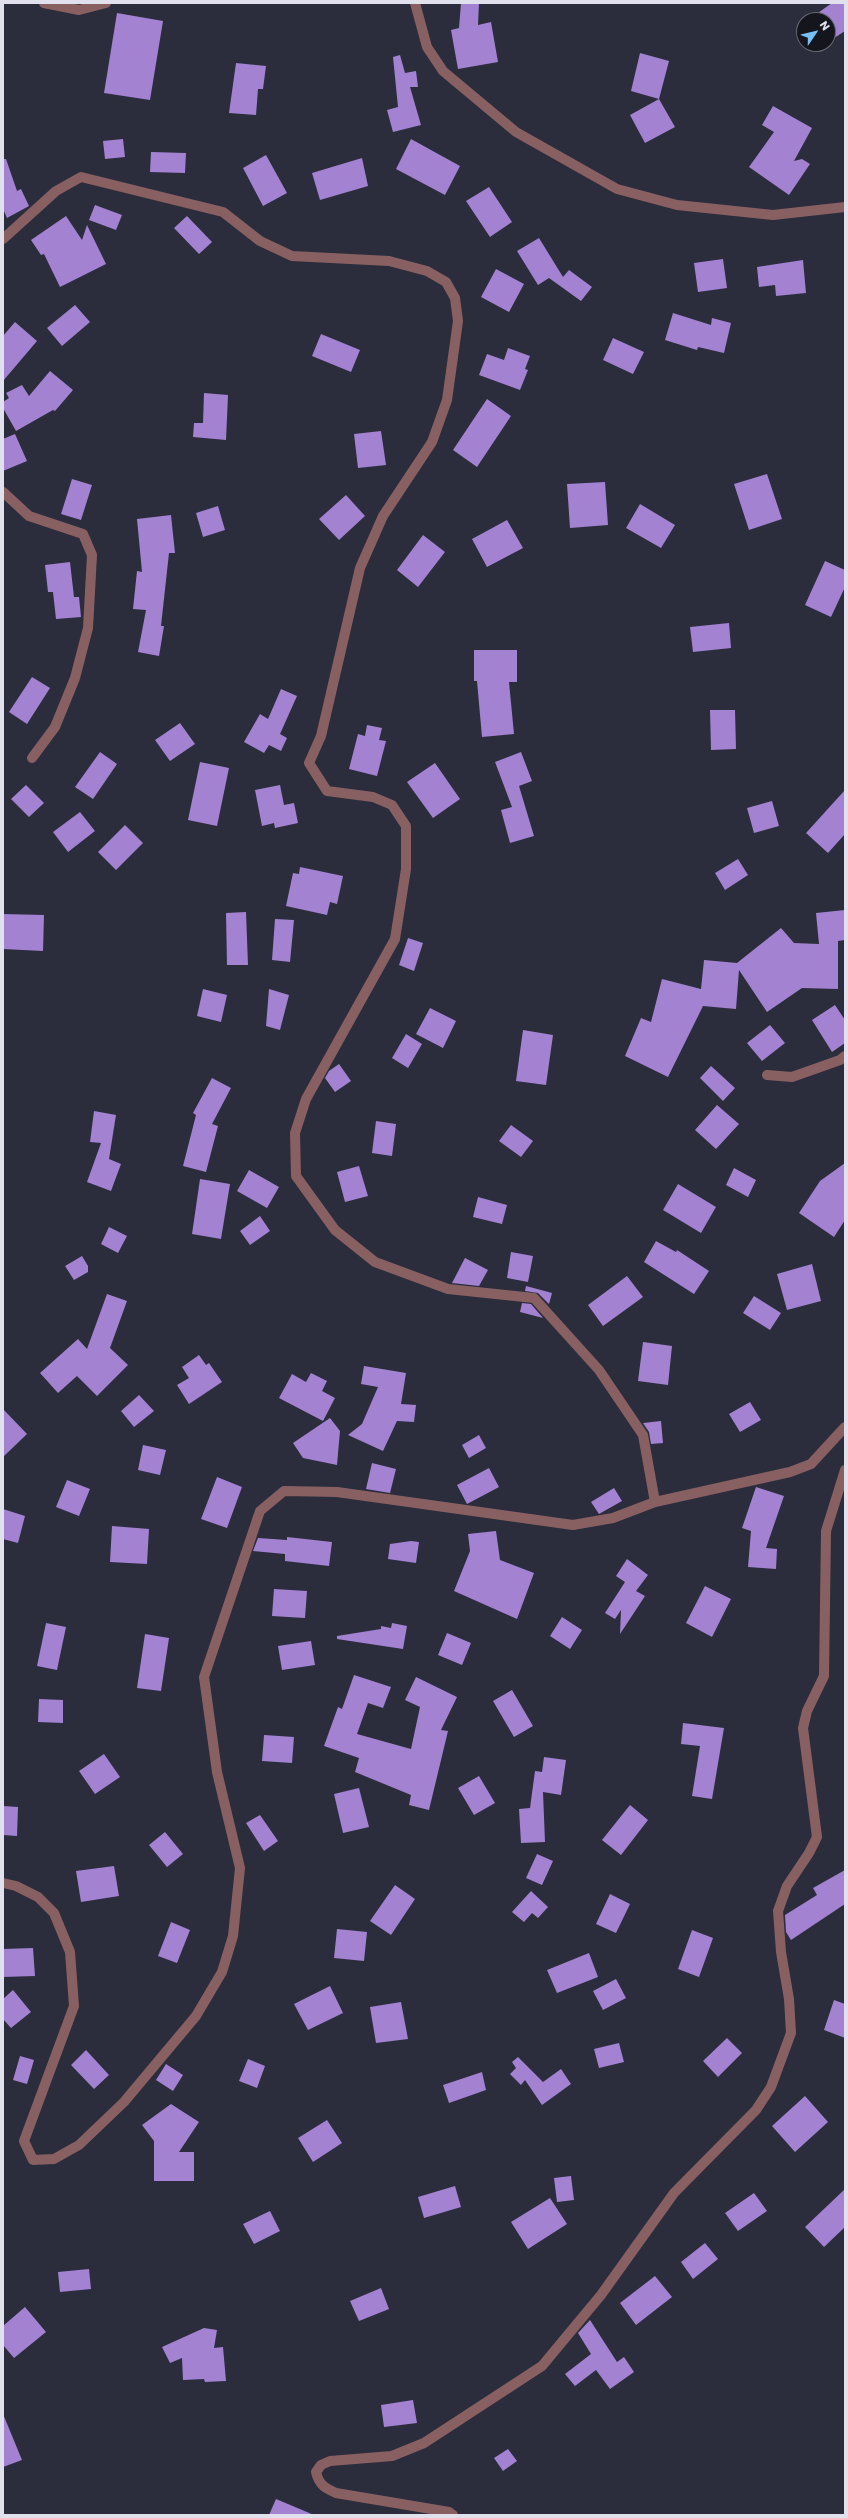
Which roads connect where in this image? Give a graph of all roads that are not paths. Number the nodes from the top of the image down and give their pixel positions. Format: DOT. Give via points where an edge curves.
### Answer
graph roads {
  1 [pos="44,3"];
  2 [pos="106,3"];
  3 [pos="415,3"];
  4 [pos="845,207"];
  5 [pos="3,239"];
  6 [pos="3,492"];
  7 [pos="32,758"];
  8 [pos="845,1056"];
  9 [pos="767,1075"];
  10 [pos="845,1427"];
  11 [pos="845,1470"];
  12 [pos="656,1502"];
  13 [pos="3,1882"];
  14 [pos="453,2515"];
  1 -- 2 [label="street" via="79,10"];
  3 -- 4 [label="street" via="427,47 443,70 516,132 617,189 677,205 773,216"];
  5 -- 12 [label="street" via="56,191 81,177 223,212 260,241 292,256 389,261 427,271 446,282 455,298 458,321 447,400 432,442 383,516 360,568 322,736 309,763 327,791 373,797 392,805 406,826 406,869 396,939 306,1099 295,1133 296,1176 335,1230 375,1262 448,1289 534,1298 599,1370 644,1435"];
  6 -- 7 [label="street" via="29,516 83,534 92,555 88,628 76,678 55,727"];
  8 -- 9 [label="street" via="792,1077"];
  10 -- 12 [label="street" via="811,1464 790,1472"];
  11 -- 14 [label="street" via="826,1531 824,1676 807,1711 803,1728 817,1836 810,1853 787,1886 778,1912 791,2033 771,2088 756,2110 674,2193 601,2296 542,2366 424,2443 392,2456 330,2461 321,2465 316,2472 322,2486 336,2493 449,2512"];
  12 -- 13 [label="street" via="613,1518 573,1525 337,1492 284,1491 260,1511 204,1677 217,1772 240,1868 234,1936 222,1972 196,2016 124,2102 79,2145 54,2159 33,2160 24,2141 74,2006 70,1952 54,1913 38,1897"];
}
